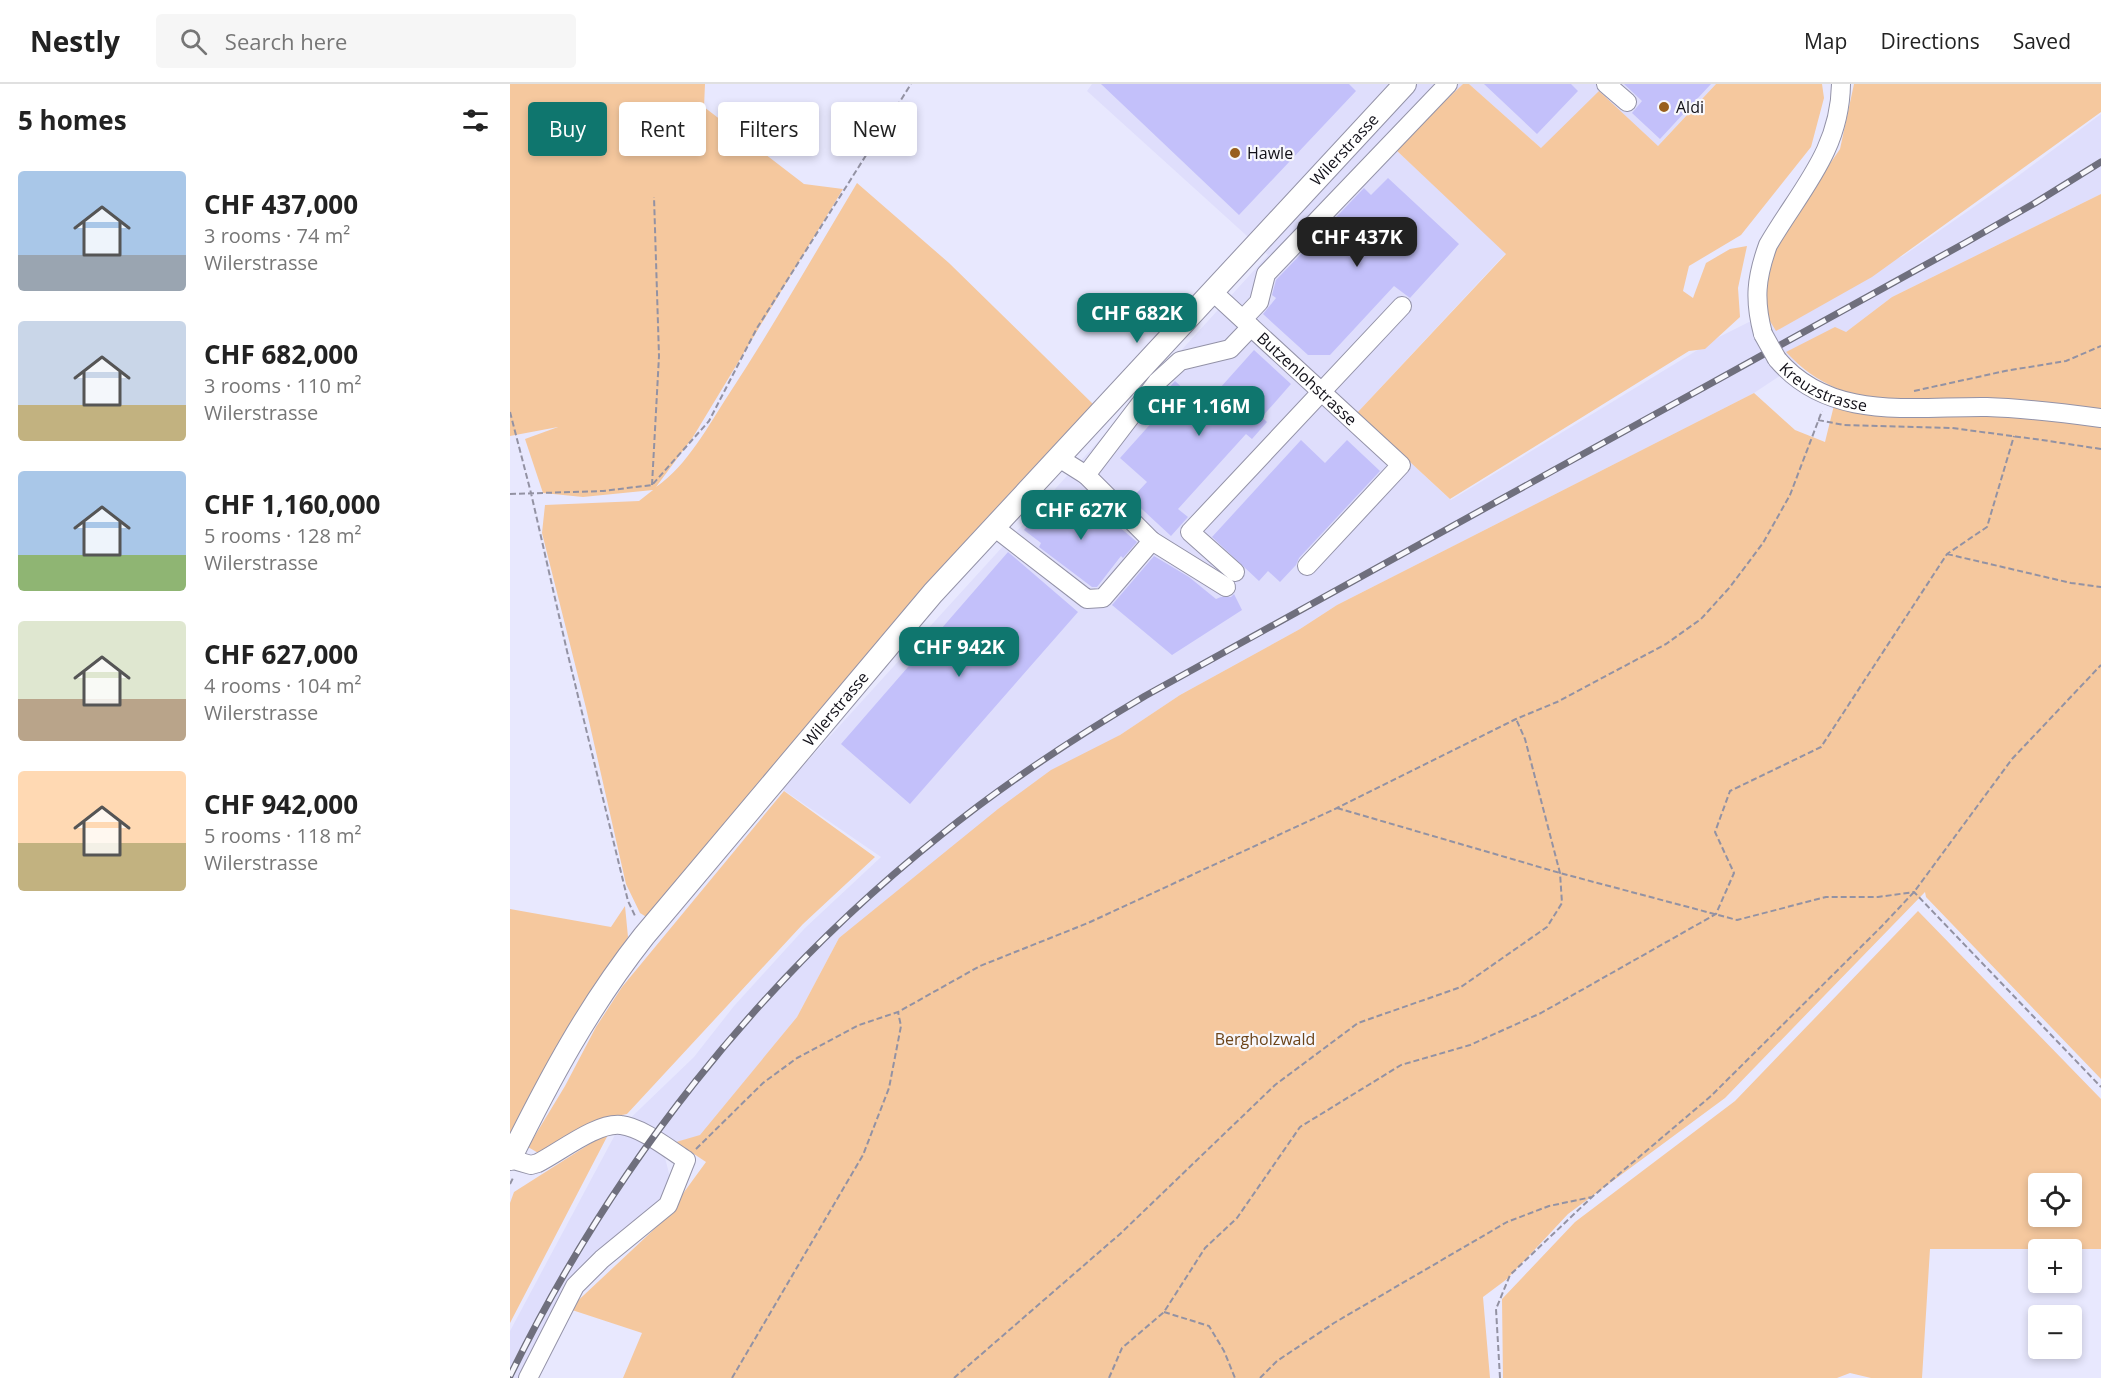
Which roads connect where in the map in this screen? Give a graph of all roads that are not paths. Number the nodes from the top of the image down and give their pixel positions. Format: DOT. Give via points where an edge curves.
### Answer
graph roads {
  1 [pos="1405,84"];
  2 [pos="1448,84"];
  3 [pos="1606,84"];
  4 [pos="1840,84"];
  5 [pos="1627,102"];
  6 [pos="1213,292"];
  7 [pos="1402,306"];
  8 [pos="1247,323"];
  9 [pos="1322,392"];
  10 [pos="2101,418"];
  11 [pos="1059,458"];
  12 [pos="1086,475"];
  13 [pos="994,526"];
  14 [pos="1152,541"];
  15 [pos="1307,566"];
  16 [pos="513,1160"];
  17 [pos="528,1378"];
  1 -- 6 [label="main road, Wilerstrasse"];
  2 -- 8 [label="street" via="1266,274 1259,302"];
  3 -- 5 [label="street"];
  4 -- 10 [label="street, Kreuzstrasse, bridge" via="1832,138 1768,245 1763,260 1756,292 1763,334 1777,359 1798,380 1828,397 1859,405 1989,407"];
  6 -- 8 [label="street, Butzenlohstrasse"];
  6 -- 11 [label="main road, Wilerstrasse"];
  7 -- 9 [label="street"];
  8 -- 9 [label="street, Butzenlohstrasse"];
  8 -- 12 [label="street" via="1230,349 1180,361 1157,382"];
  9 -- 14 [label="street" via="1190,532 1231,580"];
  9 -- 15 [label="street, Butzenlohstrasse" via="1401,465"];
  11 -- 12 [label="street"];
  11 -- 13 [label="main road, Wilerstrasse"];
  12 -- 14 [label="street"];
  13 -- 14 [label="street" via="1087,599 1103,598"];
  13 -- 16 [label="main road, Wilerstrasse" via="908,621 609,982 575,1035"];
  16 -- 17 [label="street" via="538,1164 600,1128 621,1125 686,1160 668,1205 575,1286"];
}
